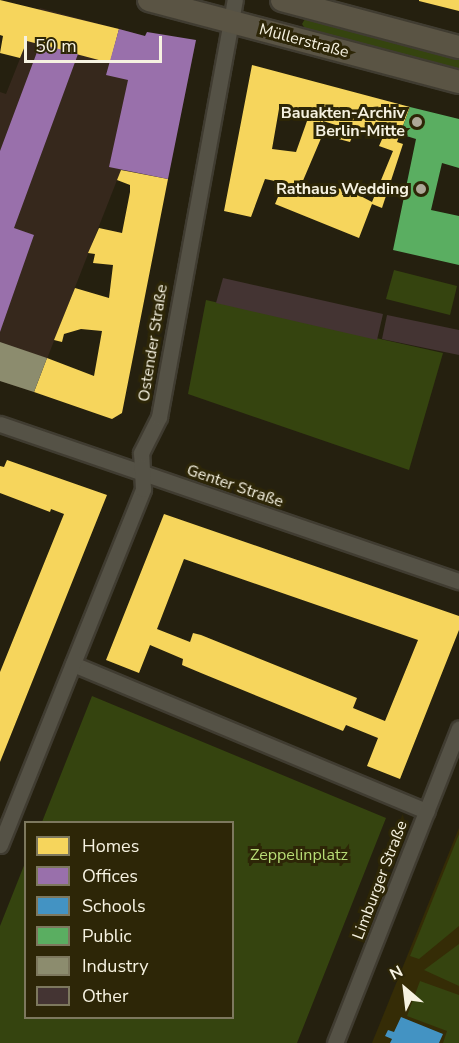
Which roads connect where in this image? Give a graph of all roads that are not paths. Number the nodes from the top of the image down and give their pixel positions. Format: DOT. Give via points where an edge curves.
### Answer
graph roads {
  1 [pos="163,2"];
  2 [pos="290,2"];
  3 [pos="233,11"];
  4 [pos="291,38"];
  5 [pos="459,47"];
  6 [pos="459,82"];
  7 [pos="0,424"];
  8 [pos="142,475"];
  9 [pos="459,581"];
  10 [pos="73,664"];
  11 [pos="459,729"];
  12 [pos="427,811"];
  13 [pos="0,845"];
  14 [pos="335,1043"];
  1 -- 3 [label="main road, Müllerstraße"];
  2 -- 4 [label="main road"];
  2 -- 5 [label="main road, Müllerstraße"];
  3 -- 4 [label="main road, Müllerstraße"];
  3 -- 8 [label="street, Ostender Straße" via="159,417 141,453"];
  4 -- 6 [label="main road, Müllerstraße"];
  7 -- 8 [label="street, Genter Straße"];
  8 -- 9 [label="street, Genter Straße"];
  8 -- 10 [label="street, Ostender Straße" via="143,489"];
  10 -- 12 [label="street"];
  10 -- 13 [label="street, Ostender Straße"];
  11 -- 12 [label="street, Limburger Straße"];
  12 -- 14 [label="street, Limburger Straße"];
}
